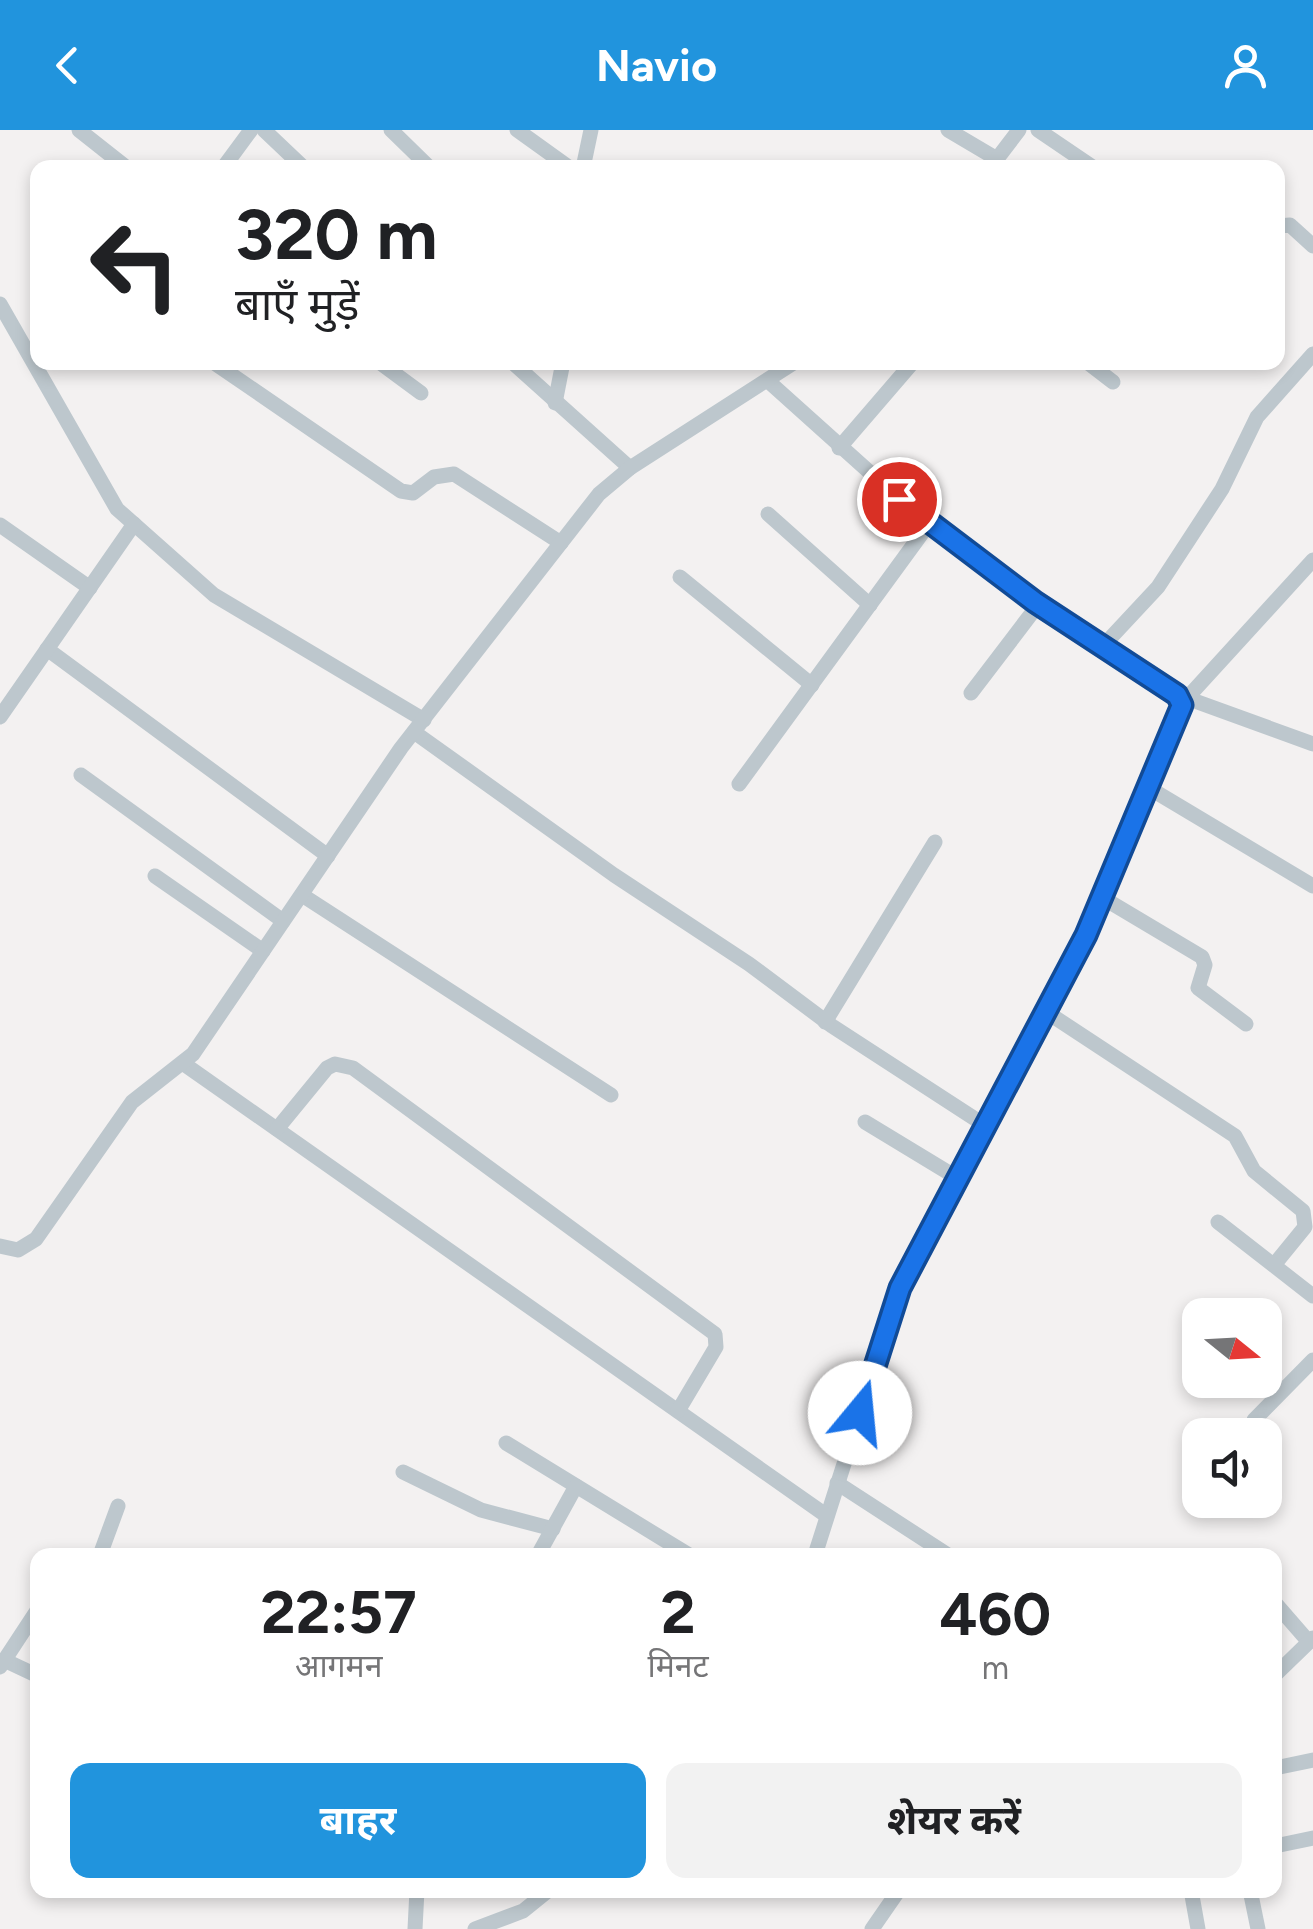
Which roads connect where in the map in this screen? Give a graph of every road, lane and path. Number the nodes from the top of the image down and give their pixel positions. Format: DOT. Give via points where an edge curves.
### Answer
graph roads {
  1 [pos="79,130"];
  2 [pos="252,130"];
  3 [pos="264,130"];
  4 [pos="391,130"];
  5 [pos="517,130"];
  6 [pos="591,130"];
  7 [pos="948,130"];
  8 [pos="1019,130"];
  9 [pos="1038,130"];
  10 [pos="117,160"];
  11 [pos="229,160"];
  12 [pos="296,160"];
  13 [pos="422,160"];
  14 [pos="559,160"];
  15 [pos="584,160"];
  16 [pos="990,160"];
  17 [pos="996,160"];
  18 [pos="1082,160"];
  19 [pos="1285,226"];
  20 [pos="1313,246"];
  21 [pos="0,304"];
  22 [pos="30,351"];
  23 [pos="1313,354"];
  24 [pos="41,370"];
  25 [pos="225,370"];
  26 [pos="390,370"];
  27 [pos="520,370"];
  28 [pos="562,370"];
  29 [pos="784,370"];
  30 [pos="905,370"];
  31 [pos="1098,370"];
  32 [pos="768,381"];
  33 [pos="1114,382"];
  34 [pos="421,393"];
  35 [pos="555,403"];
  36 [pos="840,448"];
  37 [pos="630,468"];
  38 [pos="768,514"];
  39 [pos="134,524"];
  40 [pos="0,525"];
  41 [pos="928,525"];
  42 [pos="561,543"];
  43 [pos="1313,560"];
  44 [pos="680,577"];
  45 [pos="90,588"];
  46 [pos="870,605"];
  47 [pos="1038,605"];
  48 [pos="1102,646"];
  49 [pos="47,649"];
  50 [pos="812,685"];
  51 [pos="970,693"];
  52 [pos="1182,697"];
  53 [pos="0,717"];
  54 [pos="419,726"];
  55 [pos="1313,744"];
  56 [pos="81,776"];
  57 [pos="740,784"];
  58 [pos="1149,788"];
  59 [pos="935,842"];
  60 [pos="328,856"];
  61 [pos="155,876"];
  62 [pos="1313,886"];
  63 [pos="302,894"];
  64 [pos="1103,898"];
  65 [pos="284,921"];
  66 [pos="263,952"];
  67 [pos="1045,1011"];
  68 [pos="825,1022"];
  69 [pos="1246,1024"];
  70 [pos="184,1064"];
  71 [pos="611,1095"];
  72 [pos="865,1122"];
  73 [pos="986,1126"];
  74 [pos="277,1129"];
  75 [pos="959,1179"];
  76 [pos="1218,1222"];
  77 [pos="0,1246"];
  78 [pos="1274,1266"];
  79 [pos="1313,1296"];
  80 [pos="1313,1360"];
  81 [pos="678,1411"];
  82 [pos="1256,1418"];
  83 [pos="506,1444"];
  84 [pos="403,1472"];
  85 [pos="838,1484"];
  86 [pos="576,1486"];
  87 [pos="118,1506"];
  88 [pos="827,1516"];
  89 [pos="553,1528"];
  90 [pos="103,1548"];
  91 [pos="542,1548"];
  92 [pos="678,1548"];
  93 [pos="817,1548"];
  94 [pos="937,1548"];
  95 [pos="1282,1610"];
  96 [pos="30,1621"];
  97 [pos="1311,1640"];
  98 [pos="2,1663"];
  99 [pos="1282,1668"];
  100 [pos="30,1673"];
  101 [pos="1313,1760"];
  102 [pos="1282,1767"];
  103 [pos="1313,1838"];
  104 [pos="1282,1845"];
  105 [pos="417,1898"];
  106 [pos="539,1898"];
  107 [pos="893,1898"];
  108 [pos="1192,1898"];
  109 [pos="1252,1898"];
  110 [pos="415,1929"];
  111 [pos="475,1929"];
  112 [pos="872,1929"];
  113 [pos="1198,1929"];
  114 [pos="1258,1929"];
  1 -- 10 [label="street"];
  2 -- 11 [label="street"];
  3 -- 12 [label="street"];
  4 -- 13 [label="street"];
  5 -- 14 [label="street"];
  6 -- 15 [label="street"];
  7 -- 16 [label="street"];
  8 -- 17 [label="street"];
  9 -- 18 [label="street"];
  19 -- 20 [label="street"];
  21 -- 22 [label="street"];
  23 -- 48 [label="street" via="1257,417 1228,479 1158,587"];
  24 -- 39 [label="street" via="109,500"];
  25 -- 42 [label="street" via="401,491 413,494 434,477 454,474"];
  26 -- 34 [label="street"];
  27 -- 35 [label="street"];
  28 -- 35 [label="street"];
  29 -- 32 [label="street"];
  30 -- 36 [label="street"];
  31 -- 33 [label="street"];
  32 -- 36 [label="street"];
  32 -- 37 [label="street"];
  35 -- 37 [label="street"];
  36 -- 41 [label="street"];
  37 -- 42 [label="street" via="599,494"];
  38 -- 46 [label="street"];
  39 -- 45 [label="street"];
  39 -- 54 [label="street" via="214,595"];
  40 -- 45 [label="street"];
  41 -- 46 [label="street"];
  41 -- 47 [label="street"];
  42 -- 54 [label="street"];
  43 -- 52 [label="street"];
  44 -- 50 [label="street"];
  45 -- 49 [label="street"];
  46 -- 50 [label="street"];
  47 -- 48 [label="street"];
  47 -- 51 [label="street"];
  48 -- 52 [label="street"];
  49 -- 53 [label="street"];
  49 -- 60 [label="street"];
  50 -- 57 [label="street"];
  52 -- 55 [label="street"];
  52 -- 58 [label="street"];
  54 -- 60 [label="street"];
  54 -- 68 [label="street" via="614,875"];
  56 -- 65 [label="street"];
  58 -- 62 [label="street"];
  58 -- 64 [label="street"];
  59 -- 68 [label="street"];
  60 -- 63 [label="street"];
  61 -- 66 [label="street"];
  63 -- 65 [label="street"];
  63 -- 71 [label="street"];
  64 -- 67 [label="street"];
  64 -- 69 [label="street" via="1205,960 1198,988"];
  65 -- 66 [label="street"];
  66 -- 70 [label="street"];
  67 -- 73 [label="street"];
  67 -- 78 [label="street" via="1235,1136 1260,1177 1303,1211 1305,1226"];
  68 -- 73 [label="street"];
  70 -- 74 [label="street"];
  70 -- 77 [label="street" via="132,1102 36,1239 18,1250"];
  72 -- 75 [label="street"];
  73 -- 75 [label="street"];
  74 -- 81 [label="street"];
  74 -- 81 [label="street" via="327,1068 352,1068 715,1334 716,1347"];
  75 -- 85 [label="street" via="896,1298"];
  76 -- 78 [label="street"];
  78 -- 79 [label="street"];
  80 -- 82 [label="street"];
  81 -- 88 [label="street"];
  83 -- 86 [label="street"];
  84 -- 89 [label="street" via="480,1510"];
  85 -- 88 [label="street"];
  85 -- 94 [label="street"];
  86 -- 89 [label="street"];
  86 -- 92 [label="street"];
  87 -- 90 [label="street"];
  88 -- 93 [label="street"];
  89 -- 91 [label="street"];
  95 -- 97 [label="street"];
  96 -- 98 [label="street"];
  97 -- 99 [label="street"];
  98 -- 100 [label="street"];
  101 -- 102 [label="street"];
  103 -- 104 [label="street"];
  105 -- 110 [label="street"];
  106 -- 111 [label="street"];
  107 -- 112 [label="street"];
  108 -- 113 [label="street"];
  109 -- 114 [label="street"];
}
